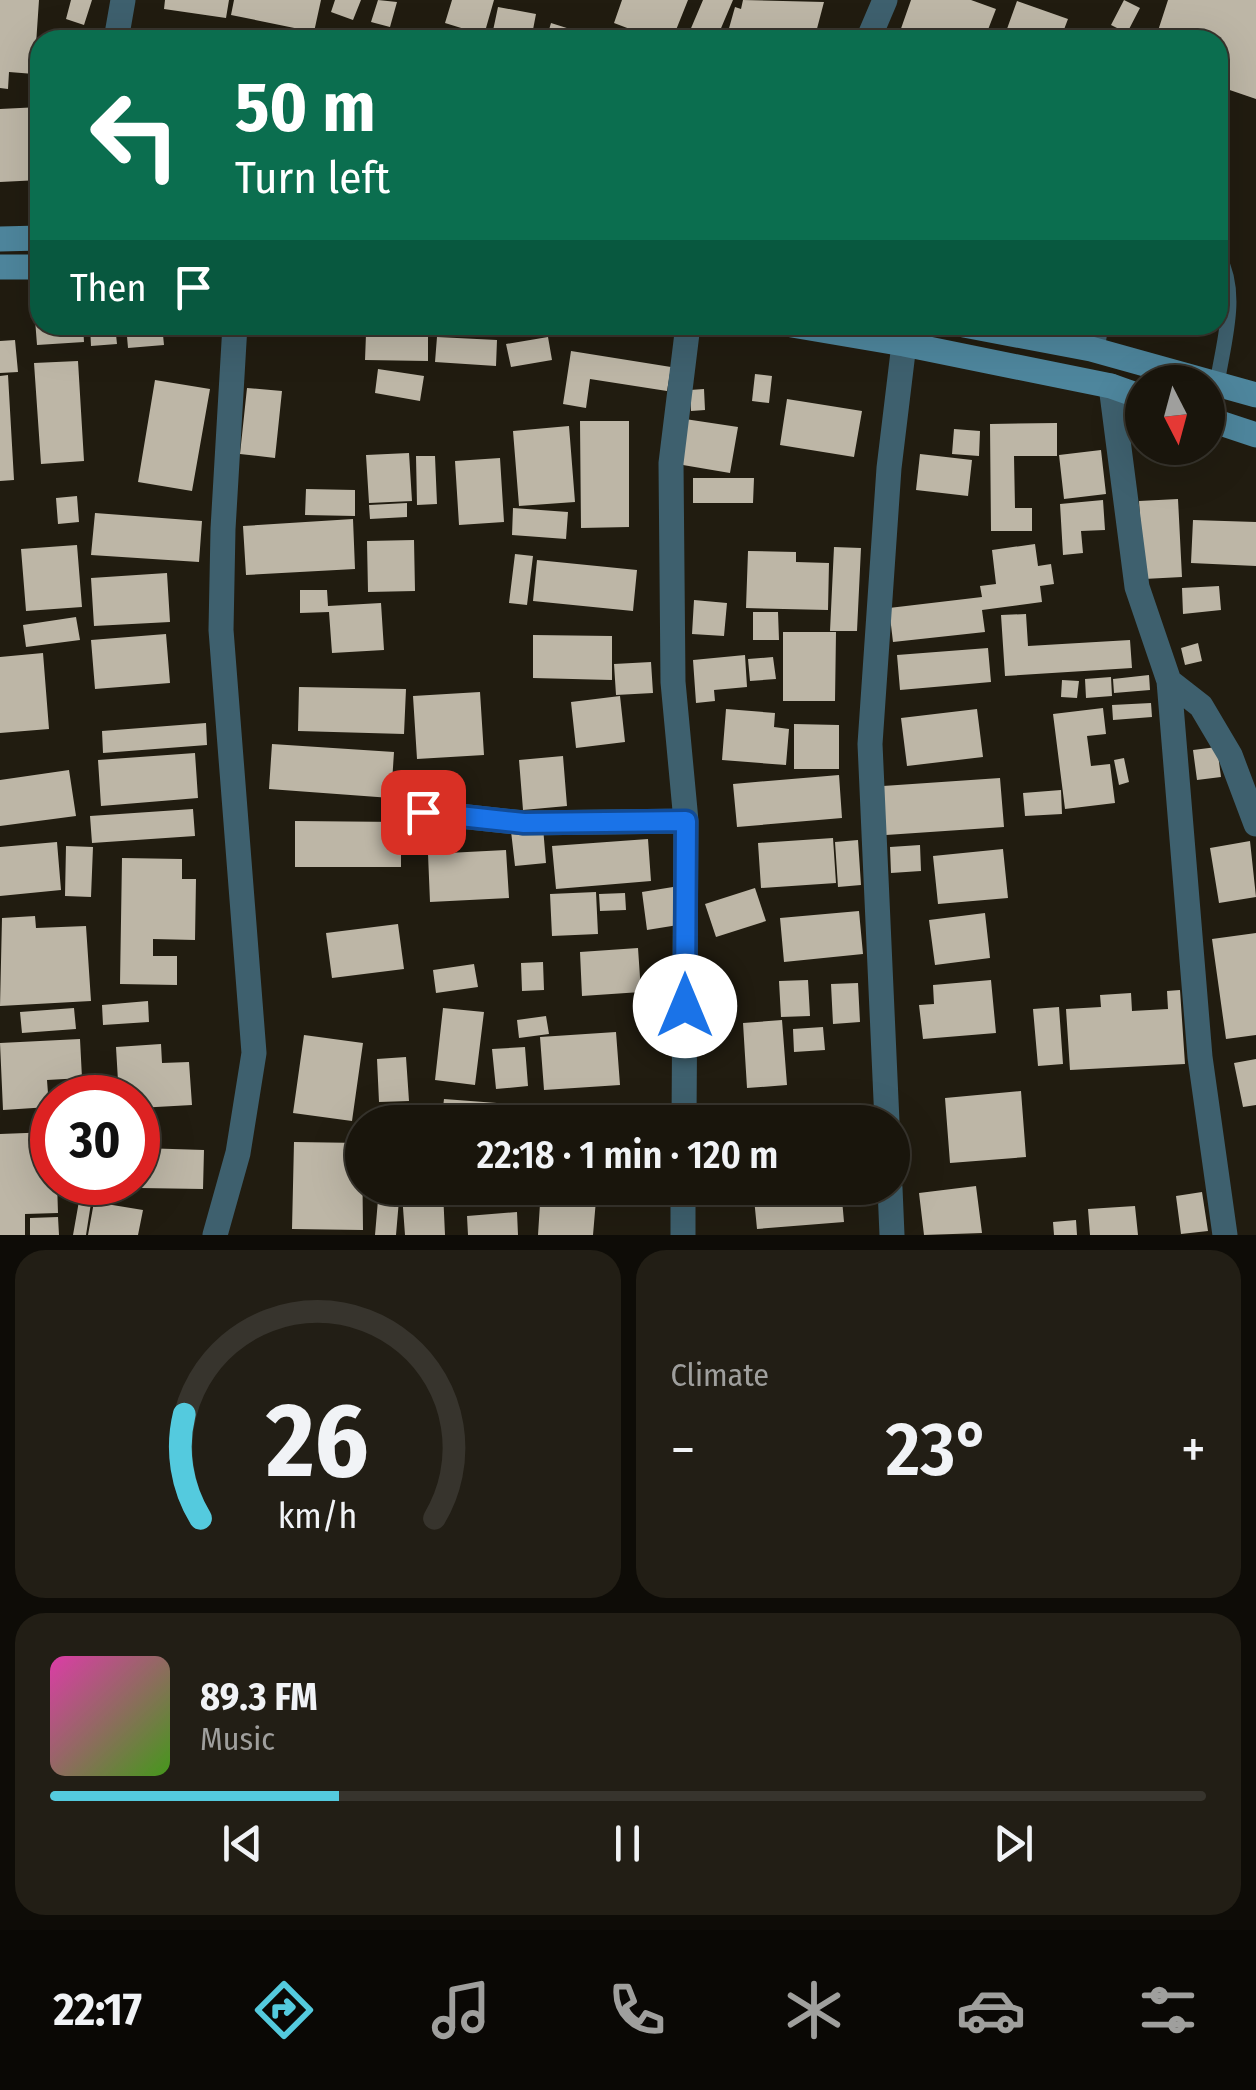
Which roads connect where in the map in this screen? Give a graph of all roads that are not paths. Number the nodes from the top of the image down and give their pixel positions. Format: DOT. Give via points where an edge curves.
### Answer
graph roads {
  1 [pos="123,0"];
  2 [pos="885,0"];
  3 [pos="118,30"];
  4 [pos="872,30"];
  5 [pos="0,238"];
  6 [pos="30,238"];
  7 [pos="0,267"];
  8 [pos="30,267"];
  9 [pos="234,335"];
  10 [pos="687,335"];
  11 [pos="851,335"];
  12 [pos="1068,335"];
  13 [pos="1224,335"];
  14 [pos="1099,338"];
  15 [pos="904,344"];
  16 [pos="1168,365"];
  17 [pos="1219,365"];
  18 [pos="1111,386"];
  19 [pos="1225,386"];
  20 [pos="1125,391"];
  21 [pos="1256,395"];
  22 [pos="1225,425"];
  23 [pos="1256,435"];
  24 [pos="1169,681"];
  25 [pos="423,812"];
  26 [pos="686,821"];
  27 [pos="1256,824"];
  28 [pos="684,1105"];
  29 [pos="887,1105"];
  30 [pos="683,1205"];
  31 [pos="891,1205"];
  32 [pos="214,1235"];
  33 [pos="682,1235"];
  34 [pos="892,1235"];
  35 [pos="1225,1235"];
  1 -- 3 [label="street"];
  2 -- 4 [label="street"];
  5 -- 6 [label="street"];
  7 -- 8 [label="street"];
  9 -- 32 [label="street" via="221,630 254,1053 238,1153"];
  10 -- 26 [label="street" via="671,464 674,682"];
  11 -- 15 [label="street"];
  12 -- 14 [label="street"];
  13 -- 17 [label="lane"];
  14 -- 16 [label="street"];
  15 -- 18 [label="street"];
  15 -- 29 [label="street" via="870,744"];
  18 -- 20 [label="street"];
  18 -- 24 [label="street" via="1137,588"];
  19 -- 21 [label="street"];
  22 -- 23 [label="street"];
  24 -- 27 [label="street" via="1201,706 1230,754"];
  24 -- 35 [label="street" via="1200,1057"];
  25 -- 26 [label="street" via="524,823"];
  26 -- 28 [label="street"];
  30 -- 33 [label="street"];
  31 -- 34 [label="street"];
}
